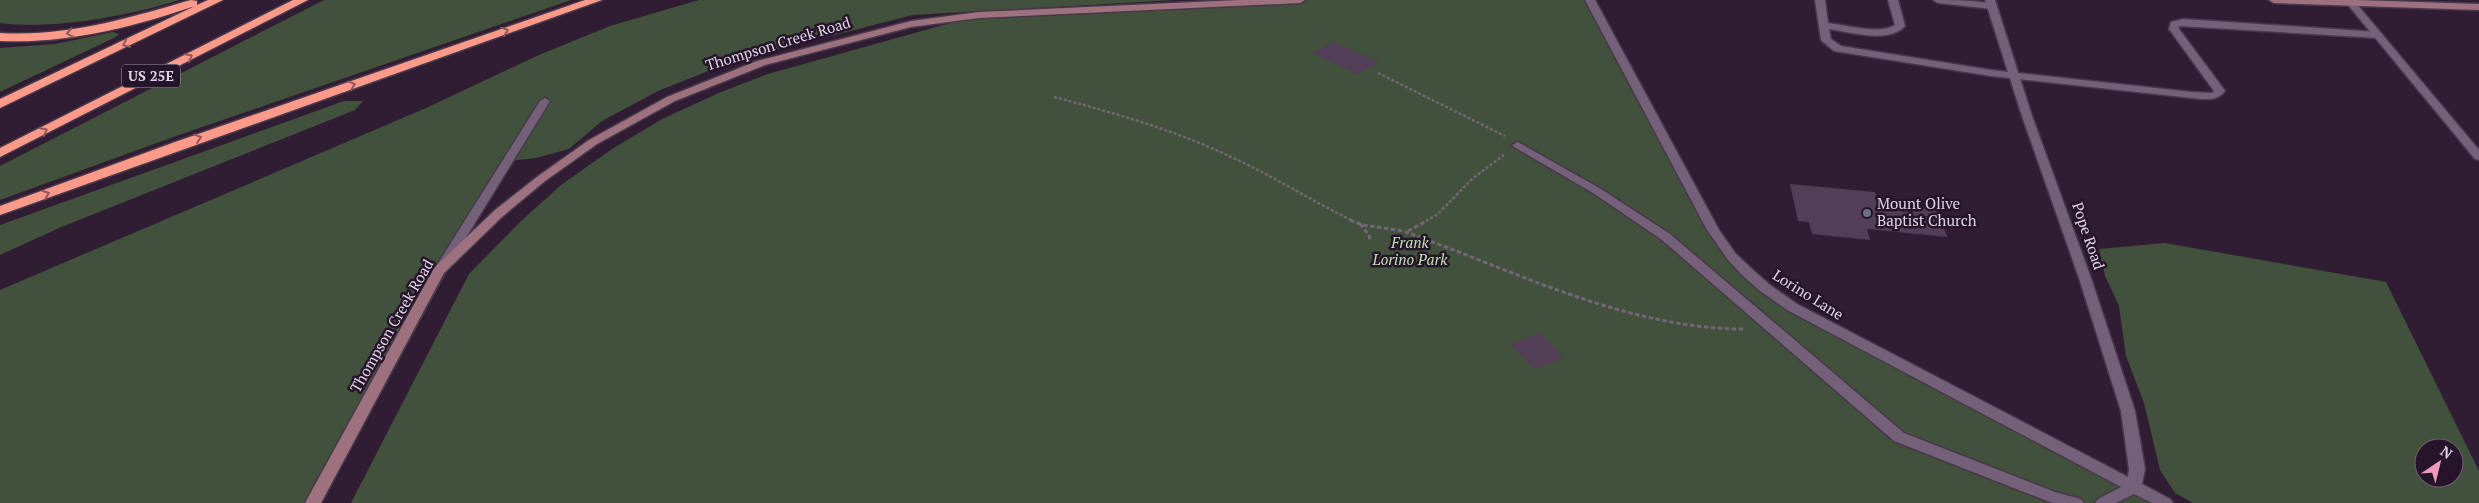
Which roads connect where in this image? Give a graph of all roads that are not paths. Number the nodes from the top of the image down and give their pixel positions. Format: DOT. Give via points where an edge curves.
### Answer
graph roads {
  1 [pos="202,0"];
  2 [pos="217,0"];
  3 [pos="302,0"];
  4 [pos="588,0"];
  5 [pos="596,0"];
  6 [pos="1300,0"];
  7 [pos="1590,0"];
  8 [pos="1820,0"];
  9 [pos="1893,0"];
  10 [pos="1938,0"];
  11 [pos="2274,0"];
  12 [pos="2350,2"];
  13 [pos="1991,3"];
  14 [pos="574,7"];
  15 [pos="2479,7"];
  16 [pos="1824,25"];
  17 [pos="2378,35"];
  18 [pos="0,37"];
  19 [pos="2014,74"];
  20 [pos="545,101"];
  21 [pos="0,104"];
  22 [pos="1518,145"];
  23 [pos="0,153"];
  24 [pos="2479,157"];
  25 [pos="0,211"];
  26 [pos="439,271"];
  27 [pos="2134,487"];
  28 [pos="313,503"];
  29 [pos="2076,503"];
  30 [pos="2104,503"];
  31 [pos="2165,503"];
  1 -- 18 [label="highway, one-way" via="124,23 62,34"];
  2 -- 21 [label="highway, US 25E, one-way"];
  23 -- 3 [label="highway, US 25E, one-way"];
  4 -- 14 [label="highway"];
  5 -- 14 [label="highway"];
  6 -- 26 [label="street, Thompson Creek Road" via="979,15 878,31 761,63 670,99 593,142 499,213"];
  7 -- 27 [label="street, Lorino Lane" via="1712,230 1732,257 1765,288 1827,327"];
  8 -- 16 [label="street"];
  9 -- 16 [label="street" via="1900,26 1889,33"];
  10 -- 13 [label="street"];
  11 -- 12 [label="street"];
  12 -- 15 [label="street"];
  12 -- 17 [label="street"];
  13 -- 19 [label="street, Pope Road"];
  25 -- 14 [label="highway, one-way"];
  16 -- 19 [label="street" via="1826,40 1838,48"];
  17 -- 19 [label="street" via="2216,23 2174,24 2174,29 2220,91 2215,96"];
  17 -- 24 [label="street"];
  19 -- 27 [label="street, Pope Road" via="2128,411 2137,469"];
  20 -- 26 [label="street"];
  22 -- 29 [label="street" via="1597,191 1666,237 1899,437 2052,497"];
  26 -- 28 [label="street, Thompson Creek Road"];
  27 -- 30 [label="street"];
  27 -- 31 [label="street, Lorino Lane"];
}
